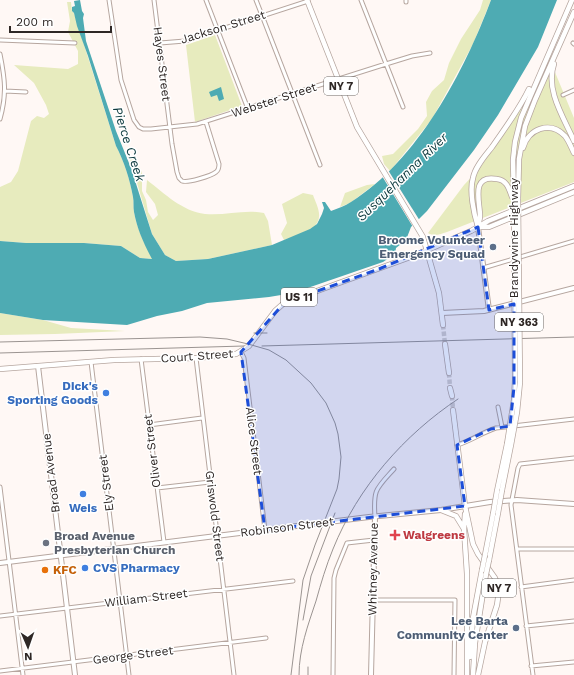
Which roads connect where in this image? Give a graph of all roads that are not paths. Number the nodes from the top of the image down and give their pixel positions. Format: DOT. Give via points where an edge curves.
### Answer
graph roads {
  1 [pos="109,0"];
  2 [pos="154,0"];
  3 [pos="206,0"];
  4 [pos="256,0"];
  5 [pos="308,0"];
  6 [pos="361,0"];
  7 [pos="572,0"];
  8 [pos="574,12"];
  9 [pos="262,15"];
  10 [pos="217,30"];
  11 [pos="0,40"];
  12 [pos="561,40"];
  13 [pos="75,43"];
  14 [pos="160,43"];
  15 [pos="430,53"];
  16 [pos="0,54"];
  17 [pos="386,64"];
  18 [pos="543,66"];
  19 [pos="338,80"];
  20 [pos="574,90"];
  21 [pos="5,91"];
  22 [pos="26,92"];
  23 [pos="292,94"];
  24 [pos="563,95"];
  25 [pos="403,107"];
  26 [pos="248,108"];
  27 [pos="0,119"];
  28 [pos="206,122"];
  29 [pos="170,127"];
  30 [pos="574,141"];
  31 [pos="574,153"];
  32 [pos="320,165"];
  33 [pos="518,177"];
  34 [pos="574,186"];
  35 [pos="574,192"];
  36 [pos="516,200"];
  37 [pos="478,227"];
  38 [pos="574,241"];
  39 [pos="428,250"];
  40 [pos="483,268"];
  41 [pos="574,288"];
  42 [pos="489,310"];
  43 [pos="442,313"];
  44 [pos="443,325"];
  45 [pos="445,344"];
  46 [pos="241,352"];
  47 [pos="196,358"];
  48 [pos="141,359"];
  49 [pos="91,362"];
  50 [pos="38,366"];
  51 [pos="0,369"];
  52 [pos="449,373"];
  53 [pos="450,388"];
  54 [pos="452,396"];
  55 [pos="498,407"];
  56 [pos="453,410"];
  57 [pos="202,418"];
  58 [pos="574,419"];
  59 [pos="149,425"];
  60 [pos="502,427"];
  61 [pos="457,445"];
  62 [pos="574,458"];
  63 [pos="394,469"];
  64 [pos="210,482"];
  65 [pos="0,487"];
  66 [pos="157,488"];
  67 [pos="511,500"];
  68 [pos="574,504"];
  69 [pos="465,506"];
  70 [pos="441,510"];
  71 [pos="495,513"];
  72 [pos="375,517"];
  73 [pos="464,529"];
  74 [pos="265,530"];
  75 [pos="217,536"];
  76 [pos="374,540"];
  77 [pos="164,542"];
  78 [pos="114,549"];
  79 [pos="516,549"];
  80 [pos="574,549"];
  81 [pos="60,555"];
  82 [pos="10,561"];
  83 [pos="0,563"];
  84 [pos="574,580"];
  85 [pos="293,581"];
  86 [pos="521,587"];
  87 [pos="224,588"];
  88 [pos="372,600"];
  89 [pos="120,601"];
  90 [pos="67,608"];
  91 [pos="16,614"];
  92 [pos="0,616"];
  93 [pos="574,621"];
  94 [pos="526,626"];
  95 [pos="266,638"];
  96 [pos="230,643"];
  97 [pos="127,656"];
  98 [pos="74,662"];
  99 [pos="574,662"];
  100 [pos="531,666"];
  101 [pos="22,668"];
  102 [pos="0,671"];
  103 [pos="23,675"];
  104 [pos="75,675"];
  105 [pos="129,675"];
  106 [pos="234,675"];
  107 [pos="333,675"];
  108 [pos="371,675"];
  109 [pos="454,675"];
  110 [pos="468,675"];
  111 [pos="474,675"];
  112 [pos="478,675"];
  113 [pos="533,675"];
  1 -- 29 [label="street, Webster Street" via="120,76 134,120 143,129"];
  2 -- 14 [label="street, Hayes Street"];
  3 -- 10 [label="street"];
  4 -- 9 [label="street"];
  5 -- 9 [label="street, Jackson Street"];
  5 -- 19 [label="main road, NY 7"];
  6 -- 17 [label="street"];
  7 -- 18 [label="main road, Brandywine Highway / NY 363"];
  8 -- 12 [label="main road, Brandywine Highway / NY 363"];
  9 -- 10 [label="street, Jackson Street"];
  9 -- 23 [label="street"];
  10 -- 14 [label="street, Jackson Street" via="185,41"];
  10 -- 26 [label="street"];
  11 -- 13 [label="street"];
  12 -- 30 [label="main road" via="552,69 552,85"];
  12 -- 33 [label="main road, Brandywine Highway / NY 363" via="527,120 520,147"];
  14 -- 29 [label="street, Hayes Street"];
  15 -- 17 [label="street, Webster Street"];
  16 -- 21 [label="street"];
  17 -- 19 [label="street, Webster Street"];
  17 -- 25 [label="street"];
  18 -- 36 [label="main road, Brandywine Highway / NY 363" via="527,100 516,136 513,160"];
  18 -- 37 [label="main road" via="517,111 473,177 472,193"];
  19 -- 23 [label="street, Webster Street"];
  19 -- 39 [label="main road, NY 7" via="357,127 420,231"];
  20 -- 24 [label="street"];
  21 -- 22 [label="street"];
  21 -- 27 [label="street"];
  23 -- 26 [label="street, Webster Street"];
  23 -- 32 [label="street"];
  26 -- 28 [label="street, Webster Street"];
  28 -- 29 [label="street, Webster Street"];
  28 -- 29 [label="street, Hayes Street" via="219,168 215,173 185,182 179,178 177,172"];
  31 -- 33 [label="main road" via="567,138 559,130 537,130 524,143"];
  33 -- 36 [label="main road, Brandywine Highway / NY 363"];
  34 -- 37 [label="main road, Court Street / US 11"];
  35 -- 37 [label="main road, Court Street / US 11" via="489,227"];
  36 -- 37 [label="main road" via="503,181 491,178 483,181 477,191 480,217"];
  36 -- 71 [label="main road, Brandywine Highway / NY 363, bridge" via="520,382 517,412"];
  37 -- 39 [label="main road, Court Street / US 11"];
  37 -- 40 [label="street"];
  38 -- 40 [label="street"];
  39 -- 43 [label="main road, NY 7"];
  39 -- 46 [label="main road, Court Street / US 11" via="284,303 275,311 253,342"];
  40 -- 42 [label="street"];
  41 -- 42 [label="street"];
  42 -- 43 [label="street"];
  43 -- 44 [label="main road, NY 7"];
  45 -- 52 [label="main road"];
  46 -- 47 [label="main road, Court Street"];
  46 -- 74 [label="street, Alice Street" via="244,358"];
  47 -- 48 [label="main road, Court Street"];
  47 -- 57 [label="street, Griswold Street"];
  48 -- 49 [label="main road, Court Street"];
  48 -- 59 [label="street, Oliver Street"];
  49 -- 50 [label="main road, Court Street"];
  49 -- 78 [label="street, Ely Street"];
  50 -- 51 [label="main road, Court Street"];
  50 -- 81 [label="street, Broad Avenue"];
  53 -- 54 [label="main road"];
  55 -- 60 [label="street"];
  56 -- 61 [label="main road, NY 7"];
  57 -- 59 [label="street"];
  57 -- 64 [label="street, Griswold Street"];
  58 -- 60 [label="street"];
  59 -- 66 [label="street, Oliver Street"];
  60 -- 61 [label="street" via="491,429"];
  61 -- 69 [label="main road, NY 7"];
  62 -- 67 [label="street" via="520,464"];
  63 -- 72 [label="street, Whitney Avenue" via="375,494"];
  64 -- 66 [label="street"];
  64 -- 75 [label="street, Griswold Street"];
  65 -- 82 [label="street"];
  66 -- 77 [label="street, Oliver Street"];
  67 -- 68 [label="street, Robinson Street"];
  67 -- 69 [label="street, Robinson Street"];
  67 -- 79 [label="street"];
  69 -- 70 [label="street, Robinson Street"];
  69 -- 73 [label="main road, NY 7"];
  69 -- 112 [label="main road, NY 7" via="475,549 495,578 499,591"];
  70 -- 72 [label="street, Robinson Street"];
  70 -- 73 [label="main road" via="456,516"];
  71 -- 110 [label="main road, Brandywine Highway / NY 363, bridge" via="473,618"];
  71 -- 111 [label="main road, Brandywine Highway / NY 363, bridge" via="476,637"];
  72 -- 74 [label="street, Robinson Street"];
  72 -- 76 [label="street, Whitney Avenue"];
  73 -- 110 [label="main road, NY 7"];
  74 -- 75 [label="street, Robinson Street"];
  75 -- 77 [label="street, Robinson Street"];
  75 -- 87 [label="street, Griswold Street"];
  76 -- 88 [label="street, Whitney Avenue"];
  76 -- 107 [label="street" via="347,543 336,570"];
  77 -- 78 [label="street, Robinson Street"];
  78 -- 81 [label="street, Robinson Street"];
  78 -- 89 [label="street, Ely Street"];
  79 -- 80 [label="street"];
  79 -- 86 [label="street"];
  81 -- 82 [label="street, Robinson Street"];
  81 -- 90 [label="street, Broad Avenue"];
  82 -- 83 [label="street, Robinson Street"];
  82 -- 91 [label="street"];
  84 -- 86 [label="street"];
  85 -- 87 [label="street, William Street"];
  86 -- 94 [label="street"];
  87 -- 89 [label="street, William Street"];
  87 -- 96 [label="street, Griswold Street"];
  88 -- 108 [label="street, Whitney Avenue"];
  88 -- 109 [label="street" via="456,600"];
  89 -- 90 [label="street, William Street"];
  89 -- 97 [label="street, Ely Street"];
  90 -- 91 [label="street, William Street"];
  90 -- 98 [label="street, Broad Avenue"];
  91 -- 92 [label="street, William Street"];
  91 -- 101 [label="street"];
  93 -- 94 [label="street"];
  94 -- 100 [label="street"];
  95 -- 96 [label="street, George Street"];
  96 -- 97 [label="street, George Street"];
  96 -- 106 [label="street, Griswold Street"];
  97 -- 98 [label="street, George Street"];
  97 -- 105 [label="street, Ely Street"];
  98 -- 101 [label="street, George Street"];
  98 -- 104 [label="street, Broad Avenue"];
  99 -- 100 [label="street"];
  100 -- 113 [label="street"];
  101 -- 102 [label="street, George Street"];
  101 -- 103 [label="street"];
}
